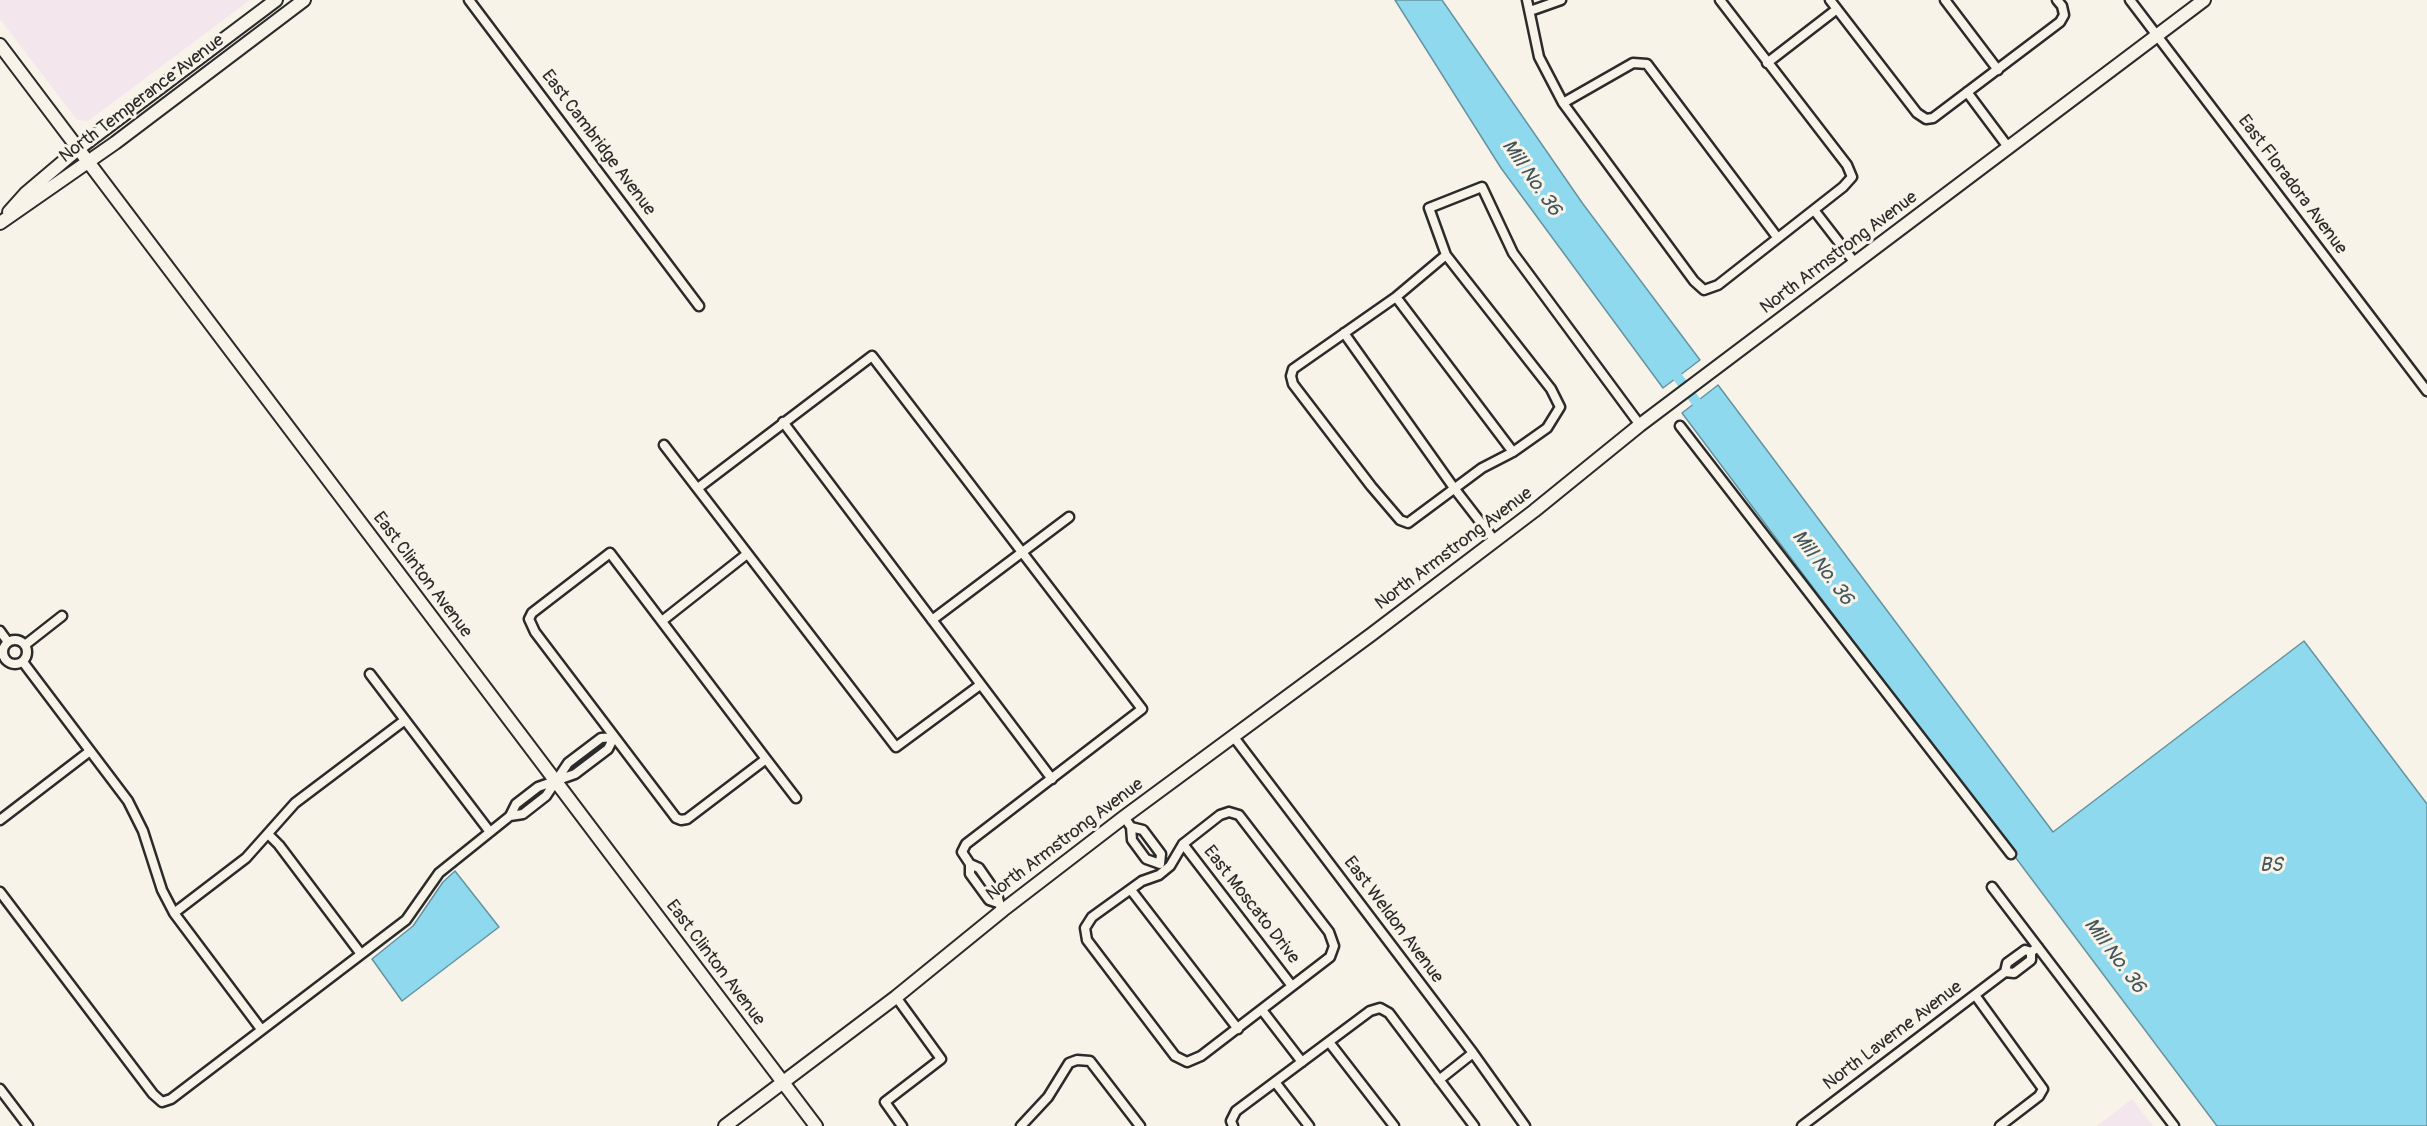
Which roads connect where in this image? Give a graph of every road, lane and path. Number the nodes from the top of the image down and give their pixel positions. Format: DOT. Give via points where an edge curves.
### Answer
graph roads {
  1 [pos="276,0"];
  2 [pos="304,0"];
  3 [pos="469,0"];
  4 [pos="1527,0"];
  5 [pos="1561,0"];
  6 [pos="1720,0"];
  7 [pos="1830,0"];
  8 [pos="1945,0"];
  9 [pos="2057,0"];
  10 [pos="2130,0"];
  11 [pos="2204,0"];
  12 [pos="1837,9"];
  13 [pos="1530,11"];
  14 [pos="2157,35"];
  15 [pos="0,45"];
  16 [pos="1767,63"];
  17 [pos="1998,70"];
  18 [pos="1968,92"];
  19 [pos="1563,103"];
  20 [pos="2008,147"];
  21 [pos="78,149"];
  22 [pos="88,162"];
  23 [pos="1814,210"];
  24 [pos="0,222"];
  25 [pos="1777,237"];
  26 [pos="1446,255"];
  27 [pos="1855,263"];
  28 [pos="1396,297"];
  29 [pos="699,306"];
  30 [pos="1344,333"];
  31 [pos="2427,391"];
  32 [pos="783,422"];
  33 [pos="1640,425"];
  34 [pos="1680,426"];
  35 [pos="664,445"];
  36 [pos="1513,452"];
  37 [pos="698,488"];
  38 [pos="1454,488"];
  39 [pos="1069,517"];
  40 [pos="1495,541"];
  41 [pos="1022,552"];
  42 [pos="747,554"];
  43 [pos="62,616"];
  44 [pos="932,620"];
  45 [pos="662,621"];
  46 [pos="0,631"];
  47 [pos="8,642"];
  48 [pos="25,645"];
  49 [pos="2,661"];
  50 [pos="22,662"];
  51 [pos="370,674"];
  52 [pos="980,684"];
  53 [pos="405,720"];
  54 [pos="614,736"];
  55 [pos="1233,736"];
  56 [pos="90,751"];
  57 [pos="766,759"];
  58 [pos="1052,779"];
  59 [pos="555,782"];
  60 [pos="796,798"];
  61 [pos="0,820"];
  62 [pos="1127,822"];
  63 [pos="490,832"];
  64 [pos="269,835"];
  65 [pos="1183,844"];
  66 [pos="1155,846"];
  67 [pos="1143,854"];
  68 [pos="2011,854"];
  69 [pos="1163,867"];
  70 [pos="1992,887"];
  71 [pos="1131,890"];
  72 [pos="0,892"];
  73 [pos="1001,906"];
  74 [pos="174,913"];
  75 [pos="2035,950"];
  76 [pos="361,954"];
  77 [pos="1292,986"];
  78 [pos="1975,995"];
  79 [pos="896,997"];
  80 [pos="1262,1010"];
  81 [pos="261,1029"];
  82 [pos="1238,1029"];
  83 [pos="1329,1042"];
  84 [pos="1473,1053"];
  85 [pos="1302,1062"];
  86 [pos="1439,1080"];
  87 [pos="783,1082"];
  88 [pos="1275,1082"];
  89 [pos="0,1089"];
  90 [pos="28,1126"];
  91 [pos="725,1126"];
  92 [pos="816,1126"];
  93 [pos="902,1126"];
  94 [pos="1020,1126"];
  95 [pos="1140,1126"];
  96 [pos="1233,1126"];
  97 [pos="1309,1126"];
  98 [pos="1394,1126"];
  99 [pos="1474,1126"];
  100 [pos="1525,1126"];
  101 [pos="1802,1126"];
  102 [pos="2000,1126"];
  103 [pos="2174,1126"];
  1 -- 21 [label="street, North Temperance Avenue"];
  2 -- 22 [label="street, North Temperance Avenue"];
  3 -- 29 [label="street, East Cambridge Avenue"];
  4 -- 13 [label="street"];
  5 -- 13 [label="street"];
  6 -- 16 [label="street"];
  7 -- 12 [label="street"];
  8 -- 17 [label="street"];
  9 -- 17 [label="street" via="2064,15 2060,22"];
  10 -- 14 [label="street, East Floradora Avenue"];
  11 -- 14 [label="street, North Armstrong Avenue"];
  12 -- 16 [label="street"];
  12 -- 18 [label="street" via="1921,117 1933,118"];
  13 -- 19 [label="street" via="1539,57"];
  14 -- 20 [label="street, North Armstrong Avenue"];
  14 -- 31 [label="street, East Floradora Avenue"];
  15 -- 21 [label="street, East Clinton Avenue"];
  16 -- 23 [label="street" via="1847,165 1852,177"];
  17 -- 18 [label="street"];
  18 -- 20 [label="street"];
  19 -- 25 [label="street" via="1633,63 1647,64"];
  19 -- 25 [label="street" via="1704,290 1718,285"];
  20 -- 27 [label="street, North Armstrong Avenue"];
  21 -- 22 [label="street, East Clinton Avenue"];
  21 -- 24 [label="street, North Temperance Avenue" via="26,193"];
  22 -- 24 [label="street, North Temperance Avenue"];
  22 -- 59 [label="street, East Clinton Avenue"];
  23 -- 25 [label="street"];
  23 -- 27 [label="street"];
  26 -- 28 [label="street"];
  26 -- 33 [label="street" via="1429,208 1482,187 1513,253"];
  26 -- 36 [label="street" via="1551,389 1560,407 1546,428"];
  27 -- 33 [label="street, North Armstrong Avenue"];
  28 -- 30 [label="street"];
  28 -- 36 [label="street"];
  30 -- 38 [label="street"];
  30 -- 38 [label="street" via="1293,369 1293,384 1400,520 1408,523"];
  32 -- 37 [label="street"];
  32 -- 41 [label="street" via="872,356"];
  32 -- 44 [label="street"];
  33 -- 40 [label="street, North Armstrong Avenue"];
  34 -- 68 [label="street"];
  35 -- 37 [label="street"];
  36 -- 38 [label="street"];
  37 -- 42 [label="street"];
  38 -- 40 [label="street"];
  39 -- 41 [label="street"];
  40 -- 55 [label="street, North Armstrong Avenue"];
  41 -- 44 [label="street"];
  41 -- 58 [label="street" via="1142,709"];
  42 -- 45 [label="street"];
  42 -- 52 [label="street" via="896,747"];
  43 -- 48 [label="street"];
  44 -- 52 [label="street"];
  45 -- 54 [label="street" via="610,553 529,619"];
  45 -- 57 [label="street"];
  46 -- 47 [label="street"];
  47 -- 48 [label="street" via="15,639"];
  47 -- 49 [label="street"];
  48 -- 50 [label="street" via="27,656"];
  49 -- 50 [label="street"];
  50 -- 56 [label="street"];
  51 -- 53 [label="street"];
  52 -- 58 [label="street"];
  53 -- 63 [label="street"];
  53 -- 64 [label="street" via="295,802"];
  54 -- 57 [label="street" via="672,814 681,820"];
  54 -- 59 [label="street" via="601,738 568,764"];
  54 -- 59 [label="street" via="609,749 575,774"];
  55 -- 62 [label="street, North Armstrong Avenue"];
  55 -- 84 [label="street, East Weldon Avenue"];
  56 -- 61 [label="street"];
  56 -- 74 [label="street" via="135,814"];
  57 -- 60 [label="street"];
  58 -- 73 [label="street" via="966,844 962,852 970,864 970,874 989,900"];
  59 -- 63 [label="street" via="546,796 523,814 510,816"];
  59 -- 87 [label="street, East Clinton Avenue"];
  62 -- 66 [label="street" via="1143,830"];
  62 -- 67 [label="street" via="1132,840"];
  62 -- 73 [label="street, North Armstrong Avenue"];
  63 -- 76 [label="street" via="439,873 406,920"];
  64 -- 74 [label="street" via="246,858"];
  64 -- 76 [label="street"];
  65 -- 69 [label="street" via="1170,866"];
  65 -- 77 [label="street, East Moscato Drive"];
  65 -- 77 [label="street" via="1229,812 1239,815 1260,842 1329,932 1335,946 1330,957"];
  66 -- 67 [label="street"];
  66 -- 69 [label="street"];
  67 -- 69 [label="street" via="1148,861"];
  69 -- 71 [label="street"];
  70 -- 75 [label="street"];
  71 -- 82 [label="street"];
  71 -- 82 [label="street" via="1092,917 1085,928 1088,940 1175,1056 1187,1062 1201,1056"];
  72 -- 81 [label="street" via="162,1102"];
  73 -- 79 [label="street, North Armstrong Avenue"];
  74 -- 81 [label="street"];
  75 -- 78 [label="street, North Laverne Avenue" via="2031,960 2014,973 2005,972"];
  75 -- 103 [label="street"];
  76 -- 81 [label="street"];
  77 -- 80 [label="street"];
  78 -- 101 [label="street, North Laverne Avenue"];
  78 -- 102 [label="street" via="2043,1089"];
  79 -- 87 [label="street, North Armstrong Avenue"];
  79 -- 93 [label="street" via="941,1059 885,1102"];
  80 -- 82 [label="street"];
  80 -- 85 [label="street"];
  83 -- 85 [label="street"];
  83 -- 86 [label="street" via="1370,1011 1380,1008 1389,1013"];
  83 -- 98 [label="street"];
  84 -- 86 [label="street"];
  84 -- 100 [label="street, East Weldon Avenue"];
  85 -- 88 [label="street"];
  86 -- 99 [label="street"];
  87 -- 91 [label="street, North Armstrong Avenue"];
  87 -- 92 [label="street, East Clinton Avenue"];
  88 -- 96 [label="street" via="1236,1111"];
  88 -- 97 [label="street"];
  89 -- 90 [label="street"];
  94 -- 95 [label="street" via="1048,1097 1069,1063 1077,1060 1090,1061"];
}
